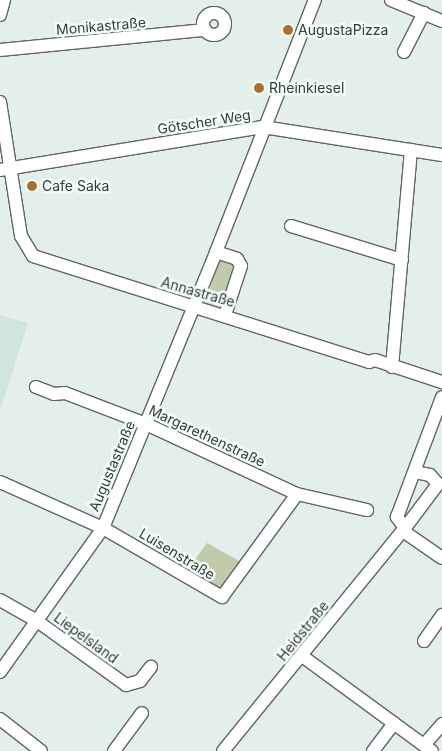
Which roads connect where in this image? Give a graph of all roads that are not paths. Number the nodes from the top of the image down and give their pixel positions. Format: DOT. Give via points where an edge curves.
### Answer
graph roads {
  1 [pos="4,0"];
  2 [pos="315,0"];
  3 [pos="391,0"];
  4 [pos="424,13"];
  5 [pos="0,15"];
  6 [pos="442,21"];
  7 [pos="205,30"];
  8 [pos="0,50"];
  9 [pos="404,52"];
  10 [pos="0,102"];
  11 [pos="263,127"];
  12 [pos="411,150"];
  13 [pos="442,155"];
  14 [pos="6,169"];
  15 [pos="291,226"];
  16 [pos="216,252"];
  17 [pos="402,260"];
  18 [pos="193,307"];
  19 [pos="225,314"];
  20 [pos="392,366"];
  21 [pos="442,382"];
  22 [pos="36,387"];
  23 [pos="442,397"];
  24 [pos="146,424"];
  25 [pos="415,472"];
  26 [pos="0,482"];
  27 [pos="440,482"];
  28 [pos="297,494"];
  29 [pos="367,510"];
  30 [pos="103,528"];
  31 [pos="404,530"];
  32 [pos="442,558"];
  33 [pos="0,600"];
  34 [pos="442,615"];
  35 [pos="37,621"];
  36 [pos="424,642"];
  37 [pos="302,656"];
  38 [pos="151,667"];
  39 [pos="0,672"];
  40 [pos="142,713"];
  41 [pos="0,719"];
  42 [pos="394,723"];
  43 [pos="442,724"];
  44 [pos="428,748"];
  45 [pos="41,751"];
  46 [pos="114,751"];
  47 [pos="223,751"];
  48 [pos="373,751"];
  1 -- 5 [label="street"];
  2 -- 11 [label="street, Augustastraße"];
  3 -- 4 [label="street"];
  4 -- 6 [label="street"];
  4 -- 9 [label="street"];
  7 -- 8 [label="street, Monikastraße"];
  10 -- 14 [label="street, Annastraße"];
  11 -- 12 [label="street, Götscher Weg"];
  11 -- 14 [label="street, Götscher Weg"];
  11 -- 16 [label="street, Augustastraße"];
  12 -- 13 [label="street, Götscher Weg"];
  12 -- 17 [label="street"];
  14 -- 18 [label="street, Annastraße" via="21,236 33,256"];
  15 -- 17 [label="street"];
  16 -- 18 [label="street, Augustastraße"];
  16 -- 19 [label="street" via="237,259 241,266"];
  17 -- 20 [label="street"];
  18 -- 19 [label="street, Annastraße"];
  18 -- 24 [label="street, Augustastraße"];
  19 -- 20 [label="street, Annastraße" via="369,362 376,360"];
  20 -- 21 [label="street, Annastraße"];
  22 -- 24 [label="street, Margarethenstraße" via="54,394 65,393"];
  23 -- 25 [label="street"];
  24 -- 28 [label="street, Margarethenstraße"];
  24 -- 30 [label="street, Augustastraße"];
  25 -- 27 [label="street, Heidstraße" via="430,475"];
  25 -- 31 [label="street" via="397,518"];
  26 -- 30 [label="street, Luisenstraße"];
  27 -- 31 [label="street, Heidstraße"];
  28 -- 29 [label="street, Margarethenstraße"];
  28 -- 30 [label="street, Luisenstraße" via="222,597"];
  30 -- 35 [label="street, Augustastraße"];
  31 -- 32 [label="street"];
  31 -- 37 [label="street, Heidstraße"];
  33 -- 35 [label="street, Liepelsland"];
  34 -- 36 [label="street"];
  35 -- 38 [label="street, Liepelsland" via="126,684 140,681"];
  35 -- 39 [label="street, Augustastraße"];
  37 -- 42 [label="street"];
  37 -- 47 [label="street, Heidstraße"];
  40 -- 46 [label="street"];
  41 -- 45 [label="street"];
  42 -- 44 [label="street"];
  42 -- 48 [label="street"];
  43 -- 44 [label="street"];
}
